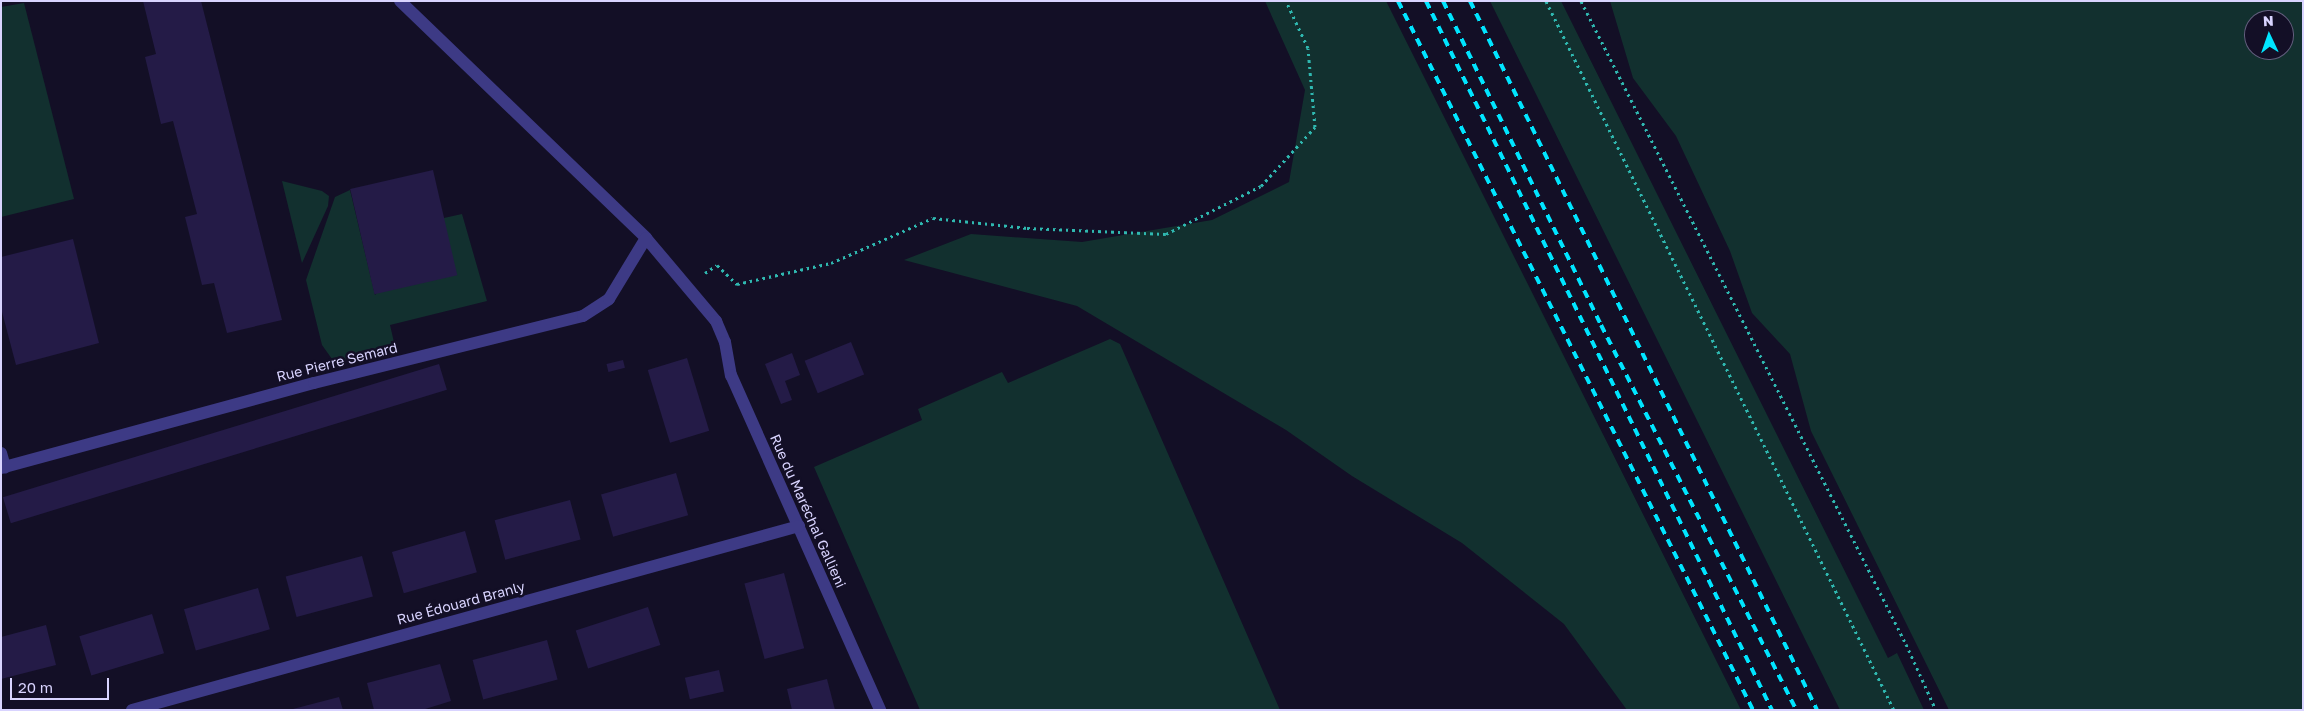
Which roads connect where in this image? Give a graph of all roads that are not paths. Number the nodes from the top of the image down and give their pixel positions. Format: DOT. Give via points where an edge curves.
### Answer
graph roads {
  1 [pos="400,1"];
  2 [pos="646,238"];
  3 [pos="1,453"];
  4 [pos="3,467"];
  5 [pos="799,526"];
  6 [pos="132,710"];
  7 [pos="880,710"];
  1 -- 2 [label="street"];
  2 -- 4 [label="street, Rue Pierre Semard" via="609,298 583,316 314,383"];
  2 -- 5 [label="street, Rue du Maréchal Gallieni" via="716,321 725,342 731,375"];
  3 -- 4 [label="street"];
  5 -- 6 [label="street, Rue Édouard Branly"];
  5 -- 7 [label="street, Rue du Maréchal Gallieni"];
}
